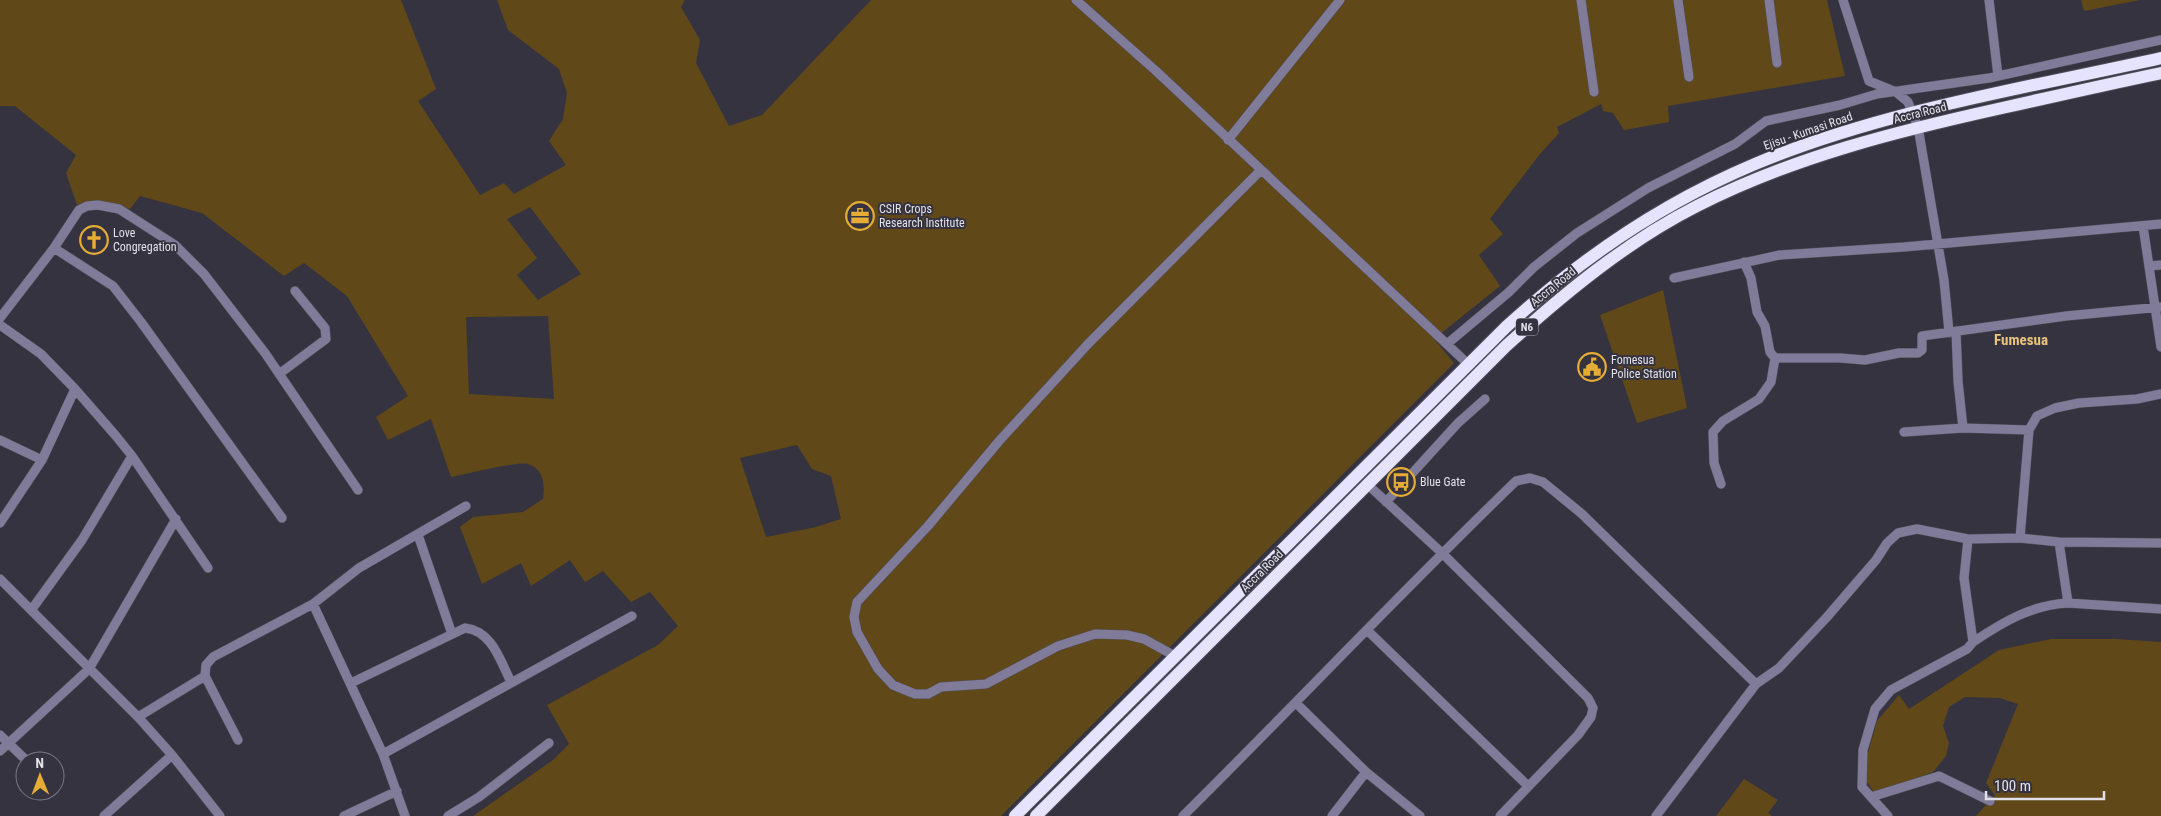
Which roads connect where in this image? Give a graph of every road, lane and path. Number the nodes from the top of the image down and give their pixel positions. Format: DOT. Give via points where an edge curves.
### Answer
graph roads {
  1 [pos="1076,0"];
  2 [pos="1340,0"];
  3 [pos="1582,0"];
  4 [pos="1678,0"];
  5 [pos="1769,0"];
  6 [pos="1843,0"];
  7 [pos="1989,0"];
  8 [pos="2161,40"];
  9 [pos="2161,58"];
  10 [pos="1777,63"];
  11 [pos="2161,73"];
  12 [pos="1998,76"];
  13 [pos="1689,78"];
  14 [pos="1594,92"];
  15 [pos="1896,92"];
  16 [pos="1912,113"];
  17 [pos="1918,127"];
  18 [pos="1228,140"];
  19 [pos="1260,171"];
  20 [pos="2161,224"];
  21 [pos="2143,226"];
  22 [pos="1937,244"];
  23 [pos="54,248"];
  24 [pos="1744,262"];
  25 [pos="2161,265"];
  26 [pos="2149,266"];
  27 [pos="1674,278"];
  28 [pos="296,291"];
  29 [pos="2158,308"];
  30 [pos="0,318"];
  31 [pos="0,325"];
  32 [pos="1506,327"];
  33 [pos="1953,331"];
  34 [pos="1448,344"];
  35 [pos="2161,347"];
  36 [pos="1775,358"];
  37 [pos="1468,364"];
  38 [pos="279,374"];
  39 [pos="75,389"];
  40 [pos="2161,394"];
  41 [pos="1485,399"];
  42 [pos="1963,428"];
  43 [pos="2029,430"];
  44 [pos="1904,432"];
  45 [pos="0,440"];
  46 [pos="132,456"];
  47 [pos="42,460"];
  48 [pos="1367,484"];
  49 [pos="1721,484"];
  50 [pos="358,490"];
  51 [pos="1386,502"];
  52 [pos="466,506"];
  53 [pos="282,518"];
  54 [pos="176,519"];
  55 [pos="0,523"];
  56 [pos="418,535"];
  57 [pos="2020,538"];
  58 [pos="1968,539"];
  59 [pos="2060,542"];
  60 [pos="2161,543"];
  61 [pos="1442,553"];
  62 [pos="208,568"];
  63 [pos="0,579"];
  64 [pos="2068,603"];
  65 [pos="313,604"];
  66 [pos="32,609"];
  67 [pos="2161,609"];
  68 [pos="632,616"];
  69 [pos="1368,631"];
  70 [pos="452,634"];
  71 [pos="1973,642"];
  72 [pos="1175,656"];
  73 [pos="88,669"];
  74 [pos="205,676"];
  75 [pos="511,682"];
  76 [pos="351,683"];
  77 [pos="1756,684"];
  78 [pos="1296,703"];
  79 [pos="138,717"];
  80 [pos="0,735"];
  81 [pos="238,740"];
  82 [pos="9,742"];
  83 [pos="549,743"];
  84 [pos="0,751"];
  85 [pos="18,751"];
  86 [pos="172,754"];
  87 [pos="383,754"];
  88 [pos="1366,772"];
  89 [pos="1528,786"];
  90 [pos="397,791"];
  91 [pos="1871,797"];
  92 [pos="1990,801"];
  93 [pos="104,816"];
  94 [pos="220,816"];
  95 [pos="344,816"];
  96 [pos="405,816"];
  97 [pos="448,816"];
  98 [pos="1014,816"];
  99 [pos="1036,816"];
  100 [pos="1183,816"];
  101 [pos="1332,816"];
  102 [pos="1420,816"];
  103 [pos="1500,816"];
  104 [pos="1656,816"];
  105 [pos="1888,816"];
  1 -- 18 [label="street"];
  2 -- 18 [label="street"];
  3 -- 14 [label="street"];
  4 -- 13 [label="street"];
  5 -- 10 [label="street"];
  6 -- 15 [label="street" via="1869,81"];
  7 -- 12 [label="street"];
  8 -- 12 [label="street"];
  9 -- 16 [label="highway, Ejisu - Kumasi Road / N6"];
  11 -- 17 [label="highway, Accra Road / N6"];
  12 -- 15 [label="street"];
  15 -- 16 [label="street" via="1908,102"];
  15 -- 34 [label="street" via="1766,121 1735,144 1648,188 1577,233"];
  16 -- 17 [label="street"];
  16 -- 32 [label="highway, Ejisu - Kumasi Road / N6" via="1792,149 1668,206 1573,269"];
  17 -- 22 [label="street"];
  17 -- 48 [label="highway, Accra Road / N6" via="1766,174 1697,206 1635,242 1548,308"];
  18 -- 19 [label="street"];
  19 -- 34 [label="street"];
  19 -- 72 [label="street" via="1088,344 857,602 854,617 857,632 878,669 893,685 915,694 928,694 941,687 986,684 1058,646 1094,634 1144,639"];
  20 -- 21 [label="street"];
  21 -- 22 [label="street"];
  21 -- 26 [label="street"];
  22 -- 24 [label="street" via="1780,255"];
  22 -- 33 [label="street"];
  23 -- 30 [label="street"];
  23 -- 38 [label="street" via="79,210 98,205 119,210 175,245 204,274"];
  23 -- 53 [label="street" via="114,286"];
  24 -- 27 [label="street"];
  24 -- 36 [label="street" via="1751,278 1757,312"];
  25 -- 26 [label="street"];
  26 -- 29 [label="street"];
  28 -- 38 [label="street" via="325,328 326,339"];
  29 -- 33 [label="street"];
  29 -- 35 [label="street"];
  31 -- 39 [label="street" via="41,354"];
  32 -- 37 [label="highway, Accra Road / N6"];
  33 -- 36 [label="street" via="1922,336 1922,350 1918,353 1865,360"];
  33 -- 42 [label="street"];
  34 -- 37 [label="street"];
  36 -- 49 [label="street" via="1771,382 1759,399 1723,421 1713,432 1714,463"];
  37 -- 72 [label="highway, Accra Road / N6"];
  38 -- 50 [label="street"];
  39 -- 46 [label="street"];
  39 -- 47 [label="street"];
  40 -- 43 [label="street" via="2055,408 2037,416"];
  41 -- 51 [label="street" via="1458,423"];
  42 -- 43 [label="street"];
  42 -- 44 [label="street"];
  43 -- 57 [label="street"];
  45 -- 47 [label="street"];
  46 -- 54 [label="street"];
  46 -- 66 [label="street" via="82,540"];
  47 -- 55 [label="street"];
  48 -- 51 [label="street"];
  48 -- 99 [label="highway, Accra Road / N6"];
  51 -- 61 [label="street"];
  52 -- 56 [label="street"];
  54 -- 62 [label="street"];
  54 -- 73 [label="street"];
  56 -- 65 [label="street" via="347,576"];
  56 -- 70 [label="street"];
  57 -- 58 [label="street"];
  57 -- 59 [label="street"];
  58 -- 71 [label="street" via="1964,578"];
  58 -- 77 [label="street" via="1917,529 1898,533 1779,668"];
  59 -- 60 [label="street"];
  59 -- 64 [label="street"];
  61 -- 69 [label="street"];
  61 -- 77 [label="street" via="1516,481 1530,478 1543,482 1582,514"];
  61 -- 89 [label="street" via="1588,698 1593,708 1591,717 1578,735"];
  63 -- 66 [label="street"];
  64 -- 67 [label="street"];
  64 -- 71 [label="street" via="2013,616"];
  65 -- 74 [label="street" via="214,657 206,665"];
  65 -- 76 [label="street"];
  66 -- 73 [label="street"];
  68 -- 75 [label="street"];
  69 -- 78 [label="street"];
  69 -- 89 [label="street"];
  70 -- 75 [label="street" via="465,628 484,634"];
  70 -- 76 [label="street"];
  71 -- 91 [label="street" via="1967,649 1891,690 1876,709 1863,750 1862,787"];
  72 -- 98 [label="highway, Accra Road / N6"];
  73 -- 79 [label="street"];
  73 -- 82 [label="street"];
  74 -- 79 [label="street"];
  74 -- 81 [label="street"];
  75 -- 87 [label="street"];
  76 -- 87 [label="street"];
  77 -- 104 [label="street"];
  78 -- 88 [label="street"];
  78 -- 100 [label="street"];
  79 -- 86 [label="street"];
  80 -- 82 [label="street"];
  82 -- 84 [label="street"];
  82 -- 85 [label="street"];
  83 -- 97 [label="street" via="479,798"];
  86 -- 93 [label="street"];
  86 -- 94 [label="street"];
  87 -- 90 [label="street"];
  88 -- 101 [label="street"];
  88 -- 102 [label="street"];
  89 -- 103 [label="street"];
  90 -- 95 [label="street"];
  90 -- 96 [label="street"];
  91 -- 92 [label="street" via="1939,776"];
  91 -- 105 [label="street"];
}
